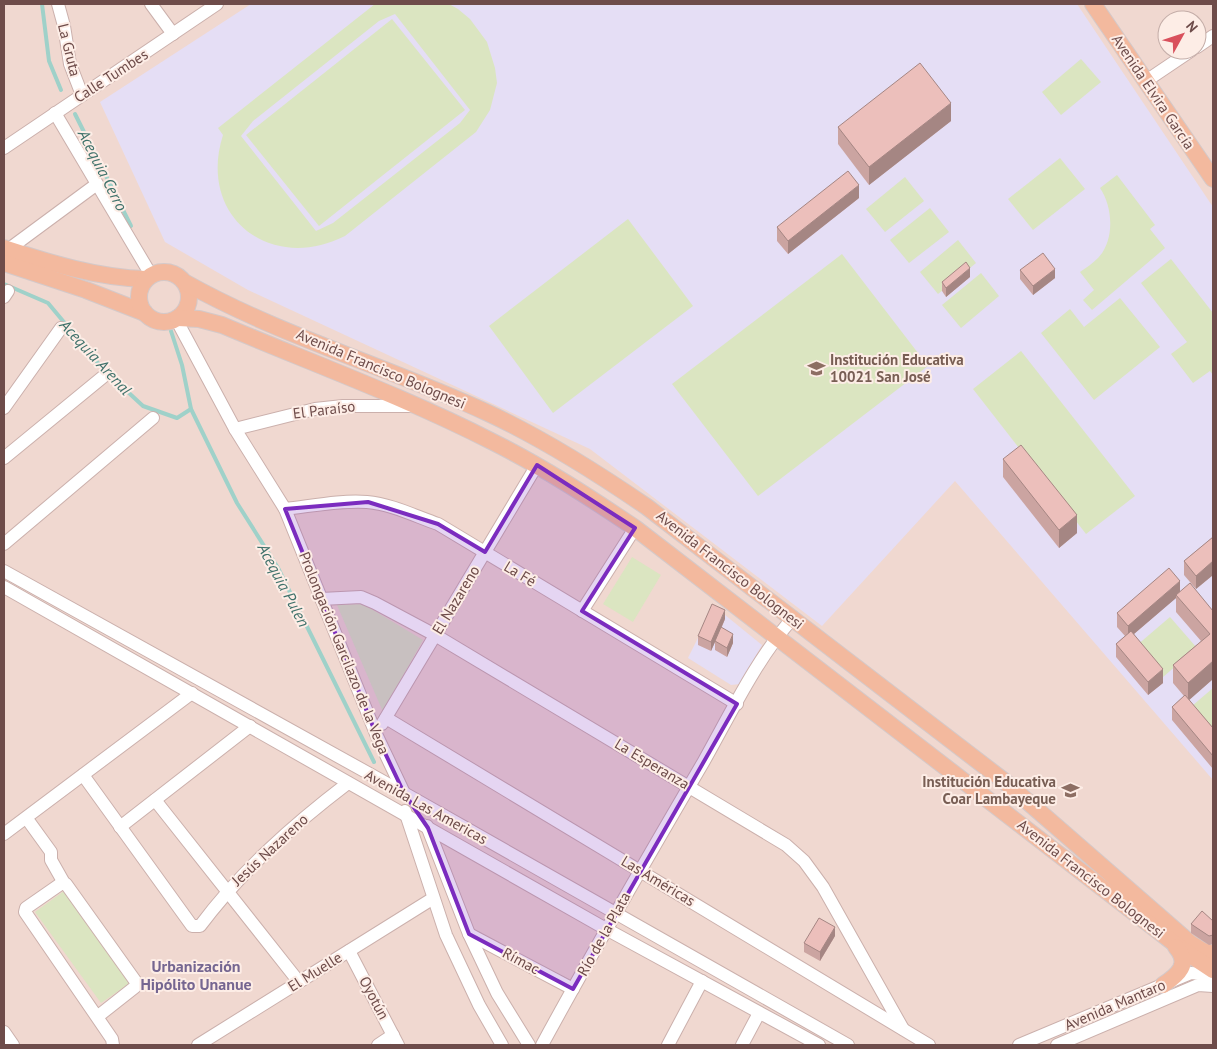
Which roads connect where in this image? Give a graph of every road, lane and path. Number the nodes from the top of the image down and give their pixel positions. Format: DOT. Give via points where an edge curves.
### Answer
graph roads {
  1 [pos="58,4"];
  2 [pos="151,4"];
  3 [pos="218,4"];
  4 [pos="1093,4"];
  5 [pos="173,34"];
  6 [pos="1177,60"];
  7 [pos="1146,81"];
  8 [pos="82,96"];
  9 [pos="55,113"];
  10 [pos="4,148"];
  11 [pos="1213,179"];
  12 [pos="98,184"];
  13 [pos="6,253"];
  14 [pos="149,277"];
  15 [pos="186,283"];
  16 [pos="145,313"];
  17 [pos="177,319"];
  18 [pos="61,328"];
  19 [pos="104,376"];
  20 [pos="415,406"];
  21 [pos="4,408"];
  22 [pos="153,418"];
  23 [pos="235,428"];
  24 [pos="6,454"];
  25 [pos="537,465"];
  26 [pos="285,509"];
  27 [pos="635,528"];
  28 [pos="4,544"];
  29 [pos="485,552"];
  30 [pos="4,571"];
  31 [pos="4,587"];
  32 [pos="322,600"];
  33 [pos="582,611"];
  34 [pos="792,619"];
  35 [pos="435,635"];
  36 [pos="776,637"];
  37 [pos="192,693"];
  38 [pos="737,704"];
  39 [pos="386,718"];
  40 [pos="250,726"];
  41 [pos="376,734"];
  42 [pos="83,775"];
  43 [pos="348,782"];
  44 [pos="689,786"];
  45 [pos="404,793"];
  46 [pos="155,800"];
  47 [pos="406,815"];
  48 [pos="30,823"];
  49 [pos="120,827"];
  50 [pos="428,828"];
  51 [pos="4,834"];
  52 [pos="640,870"];
  53 [pos="64,883"];
  54 [pos="227,891"];
  55 [pos="432,899"];
  56 [pos="615,912"];
  57 [pos="606,929"];
  58 [pos="469,934"];
  59 [pos="1169,940"];
  60 [pos="349,951"];
  61 [pos="1213,954"];
  62 [pos="1213,970"];
  63 [pos="1213,975"];
  64 [pos="702,981"];
  65 [pos="299,982"];
  66 [pos="1163,985"];
  67 [pos="1213,986"];
  68 [pos="573,989"];
  69 [pos="760,1013"];
  70 [pos="97,1017"];
  71 [pos="903,1029"];
  72 [pos="4,1032"];
  73 [pos="396,1040"];
  74 [pos="13,1045"];
  75 [pos="114,1045"];
  76 [pos="198,1045"];
  77 [pos="378,1045"];
  78 [pos="502,1045"];
  79 [pos="529,1045"];
  80 [pos="542,1045"];
  81 [pos="668,1045"];
  82 [pos="742,1045"];
  83 [pos="819,1045"];
  84 [pos="848,1045"];
  85 [pos="929,1045"];
  86 [pos="1019,1045"];
  87 [pos="1057,1045"];
  1 -- 8 [label="street, La Gruta" via="70,64"];
  2 -- 5 [label="street"];
  3 -- 5 [label="street, Calle Tumbes"];
  4 -- 7 [label="main road, Avenida Elvira García"];
  5 -- 8 [label="street, Calle Tumbes"];
  6 -- 7 [label="street"];
  7 -- 11 [label="main road, Avenida Elvira García"];
  8 -- 9 [label="street, Calle Tumbes"];
  9 -- 10 [label="street, Calle Tumbes"];
  9 -- 12 [label="street"];
  12 -- 13 [label="street"];
  12 -- 14 [label="street"];
  13 -- 14 [label="main road" via="107,276"];
  13 -- 16 [label="main road"];
  14 -- 15 [label="main road" via="174,273"];
  14 -- 16 [label="main road" via="139,292"];
  15 -- 17 [label="main road" via="190,298 184,313"];
  15 -- 34 [label="main road, Avenida Francisco Bolognesi" via="229,305 487,413 545,442 647,507"];
  16 -- 17 [label="main road" via="159,322"];
  17 -- 20 [label="main road, Avenida Francisco Bolognesi" via="199,319 222,325"];
  17 -- 23 [label="street, Prolongación Garcilazo de la Vega"];
  18 -- 21 [label="street"];
  19 -- 24 [label="street"];
  20 -- 23 [label="street, El Paraíso" via="315,409"];
  20 -- 25 [label="main road, Avenida Francisco Bolognesi"];
  22 -- 28 [label="street"];
  23 -- 26 [label="street, Prolongación Garcilazo de la Vega"];
  25 -- 27 [label="main road, Avenida Francisco Bolognesi"];
  25 -- 29 [label="street, El Nazareno"];
  26 -- 29 [label="street, La Fé" via="338,502 368,502 438,524"];
  26 -- 32 [label="street, Prolongación Garcilazo de la Vega"];
  27 -- 33 [label="street"];
  27 -- 36 [label="main road, Avenida Francisco Bolognesi"];
  29 -- 33 [label="street, La Fé"];
  29 -- 35 [label="street, El Nazareno"];
  30 -- 45 [label="street, Avenida Las Americas"];
  31 -- 37 [label="street, Avenida Las Americas"];
  32 -- 35 [label="street, La Esperanza" via="361,597"];
  32 -- 41 [label="street, Prolongación Garcilazo de la Vega"];
  33 -- 38 [label="street, La Fé"];
  34 -- 36 [label="street, Río de la Plata"];
  34 -- 61 [label="main road, Avenida Francisco Bolognesi" via="1004,781 1190,943"];
  35 -- 39 [label="street, El Nazareno"];
  35 -- 44 [label="street, La Esperanza"];
  36 -- 38 [label="street, Río de la Plata"];
  36 -- 59 [label="main road, Avenida Francisco Bolognesi"];
  37 -- 40 [label="street, Avenida Las Americas"];
  37 -- 42 [label="street"];
  38 -- 44 [label="street, Río de la Plata"];
  39 -- 41 [label="street, El Nazareno"];
  39 -- 52 [label="street, Las Américas"];
  40 -- 43 [label="street, Avenida Las Americas"];
  40 -- 46 [label="street"];
  41 -- 45 [label="street, Prolongación Garcilazo de la Vega"];
  42 -- 49 [label="street"];
  42 -- 51 [label="street"];
  43 -- 47 [label="street, Avenida Las Americas"];
  43 -- 54 [label="street, Jesús Nazareno" via="284,835"];
  44 -- 52 [label="street, Río de la Plata"];
  44 -- 71 [label="street, La Esperanza" via="786,844 804,861 823,887"];
  45 -- 47 [label="street"];
  45 -- 50 [label="street, Prolongación Garcilazo de la Vega"];
  45 -- 56 [label="street, Avenida Las Americas"];
  46 -- 49 [label="street"];
  46 -- 54 [label="street"];
  47 -- 50 [label="street, Avenida Las Americas"];
  47 -- 55 [label="street"];
  48 -- 53 [label="street" via="51,852 51,860"];
  49 -- 54 [label="street, Jesús Nazareno" via="192,926 200,926"];
  50 -- 57 [label="street, Avenida Las Americas"];
  50 -- 58 [label="street, Prolongación Garcilazo de la Vega"];
  52 -- 56 [label="street, Río de la Plata"];
  52 -- 71 [label="street, Las Américas"];
  53 -- 70 [label="street" via="136,982 135,987"];
  53 -- 70 [label="street" via="26,908 25,912"];
  54 -- 65 [label="street"];
  55 -- 60 [label="street, El Muelle"];
  55 -- 78 [label="street" via="462,970"];
  56 -- 57 [label="street, Río de la Plata"];
  56 -- 84 [label="street, Avenida Las Americas"];
  57 -- 64 [label="street, Avenida Las Americas"];
  57 -- 68 [label="street, Río de la Plata"];
  58 -- 68 [label="street, Rímac"];
  58 -- 79 [label="street, Prolongación Garcilazo de la Vega" via="497,993"];
  59 -- 62 [label="main road, Avenida Francisco Bolognesi"];
  59 -- 66 [label="main road" via="1184,959 1183,967 1177,976"];
  60 -- 65 [label="street, El Muelle"];
  60 -- 73 [label="street, Oyotún"];
  63 -- 66 [label="street, Avenida Mantaro" via="1191,973"];
  64 -- 69 [label="street, Avenida Las Americas"];
  64 -- 81 [label="street"];
  65 -- 76 [label="street, El Muelle"];
  66 -- 86 [label="street, Avenida Mantaro"];
  67 -- 87 [label="street, Avenida Mantaro" via="1198,985"];
  68 -- 80 [label="street, Río de la Plata"];
  69 -- 82 [label="street"];
  69 -- 83 [label="street, Avenida Las Americas"];
  70 -- 75 [label="street"];
  71 -- 85 [label="street, Las Américas"];
  72 -- 74 [label="street"];
  73 -- 77 [label="street"];
}
